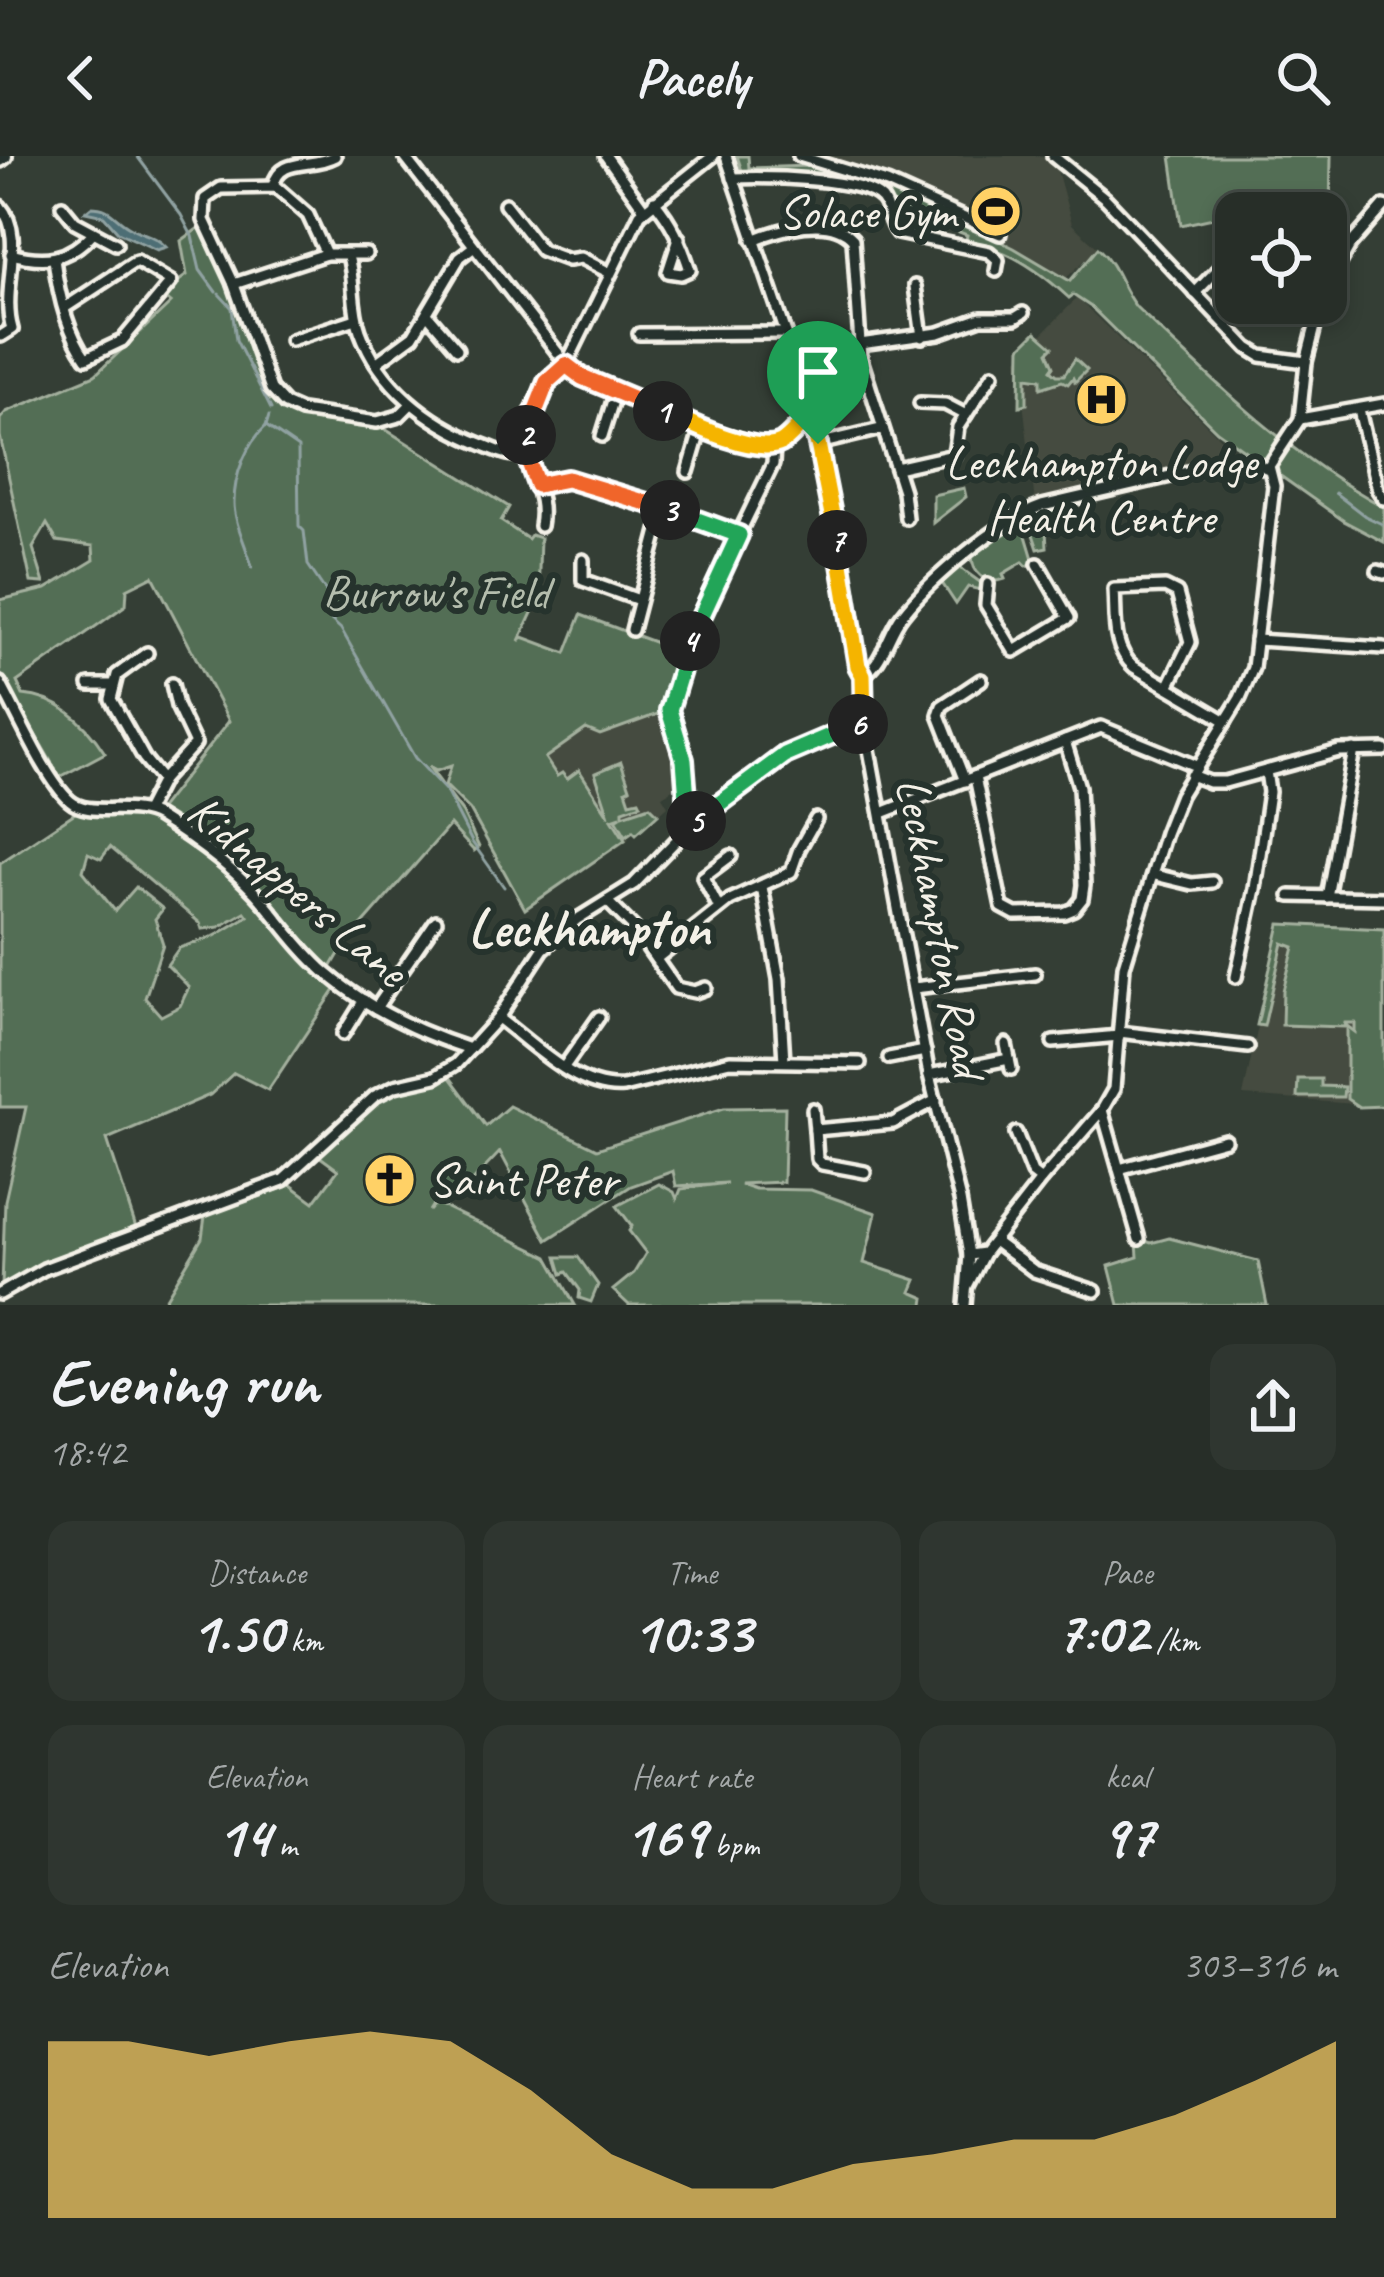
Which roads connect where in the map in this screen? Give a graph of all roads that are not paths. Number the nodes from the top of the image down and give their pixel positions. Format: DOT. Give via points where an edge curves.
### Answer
graph roads {
  1 [pos="335,156"];
  2 [pos="404,156"];
  3 [pos="606,156"];
  4 [pos="712,156"];
  5 [pos="726,156"];
  6 [pos="799,156"];
  7 [pos="1052,156"];
  8 [pos="733,178"];
  9 [pos="273,186"];
  10 [pos="654,201"];
  11 [pos="505,204"];
  12 [pos="0,206"];
  13 [pos="62,206"];
  14 [pos="1384,206"];
  15 [pos="644,209"];
  16 [pos="92,234"];
  17 [pos="1000,234"];
  18 [pos="679,238"];
  19 [pos="752,240"];
  20 [pos="116,244"];
  21 [pos="472,247"];
  22 [pos="1347,250"];
  23 [pos="11,254"];
  24 [pos="326,254"];
  25 [pos="366,254"];
  26 [pos="348,256"];
  27 [pos="54,259"];
  28 [pos="996,272"];
  29 [pos="610,273"];
  30 [pos="1215,273"];
  31 [pos="234,284"];
  32 [pos="919,293"];
  33 [pos="1195,293"];
  34 [pos="66,308"];
  35 [pos="427,314"];
  36 [pos="1018,318"];
  37 [pos="356,319"];
  38 [pos="1316,324"];
  39 [pos="786,333"];
  40 [pos="639,334"];
  41 [pos="1,336"];
  42 [pos="922,337"];
  43 [pos="291,340"];
  44 [pos="860,344"];
  45 [pos="457,349"];
  46 [pos="1306,362"];
  47 [pos="376,363"];
  48 [pos="566,365"];
  49 [pos="993,374"];
  50 [pos="616,391"];
  51 [pos="920,403"];
  52 [pos="411,404"];
  53 [pos="1384,404"];
  54 [pos="1359,410"];
  55 [pos="966,415"];
  56 [pos="810,418"];
  57 [pos="1300,418"];
  58 [pos="701,428"];
  59 [pos="881,429"];
  60 [pos="602,436"];
  61 [pos="818,444"];
  62 [pos="774,445"];
  63 [pos="526,454"];
  64 [pos="1274,459"];
  65 [pos="896,468"];
  66 [pos="688,472"];
  67 [pos="537,485"];
  68 [pos="1384,499"];
  69 [pos="664,508"];
  70 [pos="906,518"];
  71 [pos="540,526"];
  72 [pos="739,535"];
  73 [pos="583,560"];
  74 [pos="1038,564"];
  75 [pos="988,584"];
  76 [pos="639,600"];
  77 [pos="632,630"];
  78 [pos="1256,640"];
  79 [pos="1384,649"];
  80 [pos="147,653"];
  81 [pos="863,675"];
  82 [pos="980,680"];
  83 [pos="0,683"];
  84 [pos="172,684"];
  85 [pos="89,685"];
  86 [pos="112,685"];
  87 [pos="1168,687"];
  88 [pos="1226,721"];
  89 [pos="864,722"];
  90 [pos="1065,741"];
  91 [pos="1354,750"];
  92 [pos="1384,750"];
  93 [pos="1193,770"];
  94 [pos="1266,771"];
  95 [pos="970,779"];
  96 [pos="162,780"];
  97 [pos="146,811"];
  98 [pos="882,813"];
  99 [pos="816,819"];
  100 [pos="694,822"];
  101 [pos="731,856"];
  102 [pos="1155,875"];
  103 [pos="1212,882"];
  104 [pos="762,887"];
  105 [pos="1290,896"];
  106 [pos="1327,897"];
  107 [pos="1384,898"];
  108 [pos="607,901"];
  109 [pos="719,908"];
  110 [pos="436,921"];
  111 [pos="656,959"];
  112 [pos="1035,974"];
  113 [pos="1236,977"];
  114 [pos="706,988"];
  115 [pos="914,988"];
  116 [pos="364,1000"];
  117 [pos="376,1008"];
  118 [pos="599,1017"];
  119 [pos="498,1018"];
  120 [pos="343,1034"];
  121 [pos="1119,1034"];
  122 [pos="1053,1042"];
  123 [pos="1006,1044"];
  124 [pos="1248,1047"];
  125 [pos="470,1049"];
  126 [pos="925,1051"];
  127 [pos="889,1058"];
  128 [pos="784,1061"];
  129 [pos="860,1063"];
  130 [pos="564,1067"];
  131 [pos="929,1075"];
  132 [pos="936,1100"];
  133 [pos="813,1109"];
  134 [pos="1102,1110"];
  135 [pos="815,1130"];
  136 [pos="1016,1132"];
  137 [pos="1225,1140"];
  138 [pos="1120,1169"];
  139 [pos="865,1172"];
  140 [pos="1040,1180"];
  141 [pos="1139,1239"];
  142 [pos="994,1241"];
  143 [pos="984,1253"];
  144 [pos="969,1256"];
  145 [pos="1095,1291"];
  146 [pos="0,1294"];
  147 [pos="965,1296"];
  148 [pos="978,1305"];
  1 -- 9 [label="street" via="285,165"];
  2 -- 21 [label="street"];
  3 -- 15 [label="street"];
  4 -- 10 [label="street"];
  5 -- 8 [label="street, Leckhampton Road"];
  6 -- 17 [label="street" via="887,183"];
  7 -- 33 [label="street" via="1106,199"];
  8 -- 19 [label="street, Leckhampton Road"];
  8 -- 28 [label="street" via="823,181 874,194 897,233 989,252"];
  9 -- 24 [label="street" via="308,215"];
  9 -- 31 [label="street" via="220,188 205,199 202,216"];
  10 -- 15 [label="street"];
  10 -- 18 [label="street"];
  11 -- 29 [label="street" via="542,250"];
  12 -- 23 [label="street"];
  13 -- 16 [label="street"];
  14 -- 22 [label="street"];
  15 -- 29 [label="street"];
  16 -- 20 [label="street"];
  16 -- 27 [label="street"];
  19 -- 39 [label="street, Leckhampton Road"];
  19 -- 44 [label="street" via="803,228 847,232 855,247"];
  21 -- 35 [label="street"];
  21 -- 48 [label="street"];
  23 -- 27 [label="street"];
  23 -- 41 [label="street" via="4,310 12,329"];
  24 -- 26 [label="street"];
  24 -- 31 [label="street"];
  25 -- 26 [label="street"];
  26 -- 37 [label="street"];
  27 -- 34 [label="street"];
  29 -- 48 [label="street"];
  30 -- 33 [label="street"];
  31 -- 52 [label="street" via="271,389 290,407 377,422"];
  32 -- 42 [label="street"];
  33 -- 46 [label="street" via="1252,351"];
  34 -- 34 [label="street" via="136,261 171,283 122,341 86,358"];
  35 -- 45 [label="street"];
  35 -- 47 [label="street" via="408,342"];
  36 -- 42 [label="street" via="981,318"];
  37 -- 43 [label="street"];
  37 -- 47 [label="street"];
  38 -- 46 [label="street"];
  39 -- 40 [label="street"];
  39 -- 56 [label="street, Leckhampton Road"];
  42 -- 44 [label="street"];
  44 -- 59 [label="street"];
  46 -- 57 [label="street"];
  47 -- 52 [label="street"];
  48 -- 50 [label="street"];
  48 -- 63 [label="street" via="536,406"];
  49 -- 55 [label="street"];
  50 -- 58 [label="street"];
  50 -- 60 [label="street"];
  51 -- 55 [label="street"];
  52 -- 63 [label="street" via="471,440"];
  53 -- 54 [label="street"];
  54 -- 57 [label="street"];
  54 -- 68 [label="street"];
  55 -- 65 [label="street" via="956,431 958,456"];
  56 -- 61 [label="street, Leckhampton Road"];
  56 -- 62 [label="street"];
  57 -- 64 [label="street"];
  58 -- 62 [label="street"];
  58 -- 66 [label="street"];
  59 -- 61 [label="street"];
  59 -- 65 [label="street"];
  61 -- 81 [label="street, Leckhampton Road"];
  62 -- 72 [label="street"];
  63 -- 67 [label="street"];
  64 -- 78 [label="street"];
  64 -- 81 [label="street" via="1224,463 1014,517 919,596"];
  65 -- 70 [label="street"];
  67 -- 69 [label="street" via="567,479"];
  67 -- 71 [label="street"];
  69 -- 72 [label="street"];
  69 -- 76 [label="street"];
  72 -- 100 [label="street" via="695,624 669,710"];
  73 -- 76 [label="street" via="584,580"];
  74 -- 75 [label="street" via="1070,618 1015,651 985,602"];
  76 -- 77 [label="street"];
  78 -- 79 [label="street"];
  78 -- 88 [label="street" via="1249,680"];
  80 -- 86 [label="street"];
  81 -- 89 [label="street, Leckhampton Road"];
  82 -- 95 [label="street" via="939,715"];
  83 -- 97 [label="street, Kidnappers Lane" via="69,801"];
  84 -- 96 [label="street" via="195,744"];
  85 -- 86 [label="street"];
  86 -- 96 [label="street" via="114,708"];
  87 -- 87 [label="street" via="1120,651 1114,589 1177,593 1190,642"];
  87 -- 88 [label="street"];
  88 -- 93 [label="street"];
  89 -- 98 [label="street, Leckhampton Road"];
  89 -- 100 [label="street" via="785,755"];
  90 -- 93 [label="street" via="1109,727"];
  90 -- 95 [label="street"];
  90 -- 95 [label="street" via="1078,779 1084,885 1071,911 1015,914 1002,907"];
  91 -- 92 [label="street"];
  91 -- 94 [label="street"];
  91 -- 106 [label="street"];
  93 -- 94 [label="street" via="1216,783"];
  93 -- 102 [label="street"];
  94 -- 113 [label="street" via="1255,890"];
  95 -- 98 [label="street"];
  96 -- 97 [label="street"];
  97 -- 116 [label="street, Kidnappers Lane" via="264,902 297,945"];
  98 -- 115 [label="street, Leckhampton Road"];
  99 -- 104 [label="street" via="791,872"];
  100 -- 108 [label="street"];
  101 -- 109 [label="street" via="703,877"];
  102 -- 103 [label="street"];
  102 -- 121 [label="street" via="1127,956"];
  104 -- 109 [label="street"];
  104 -- 128 [label="street"];
  105 -- 106 [label="street"];
  106 -- 107 [label="street"];
  108 -- 111 [label="street"];
  108 -- 119 [label="street" via="543,949"];
  109 -- 111 [label="street"];
  110 -- 117 [label="street"];
  111 -- 114 [label="street" via="676,988"];
  112 -- 115 [label="street"];
  115 -- 126 [label="street, Leckhampton Road"];
  116 -- 117 [label="street, Kidnappers Lane"];
  116 -- 120 [label="street"];
  117 -- 125 [label="street, Kidnappers Lane"];
  118 -- 130 [label="street"];
  119 -- 125 [label="street"];
  119 -- 130 [label="street"];
  121 -- 122 [label="street"];
  121 -- 124 [label="street"];
  121 -- 134 [label="street" via="1116,1082"];
  123 -- 131 [label="street" via="1010,1064"];
  125 -- 146 [label="street" via="441,1075 375,1096 273,1186 107,1244"];
  126 -- 127 [label="street"];
  126 -- 131 [label="street, Leckhampton Road"];
  128 -- 129 [label="street"];
  128 -- 130 [label="street" via="730,1061 612,1088"];
  131 -- 132 [label="street, Leckhampton Road"];
  132 -- 135 [label="street" via="893,1123"];
  132 -- 144 [label="street, Leckhampton Road"];
  133 -- 135 [label="street"];
  134 -- 138 [label="street"];
  134 -- 140 [label="street"];
  135 -- 139 [label="street" via="817,1159"];
  136 -- 140 [label="street"];
  137 -- 138 [label="street"];
  138 -- 141 [label="street"];
  140 -- 142 [label="street"];
  142 -- 143 [label="street"];
  142 -- 145 [label="street" via="1034,1271"];
  143 -- 144 [label="street"];
  143 -- 147 [label="street"];
  144 -- 147 [label="street, Leckhampton Road"];
  147 -- 148 [label="street"];
}
